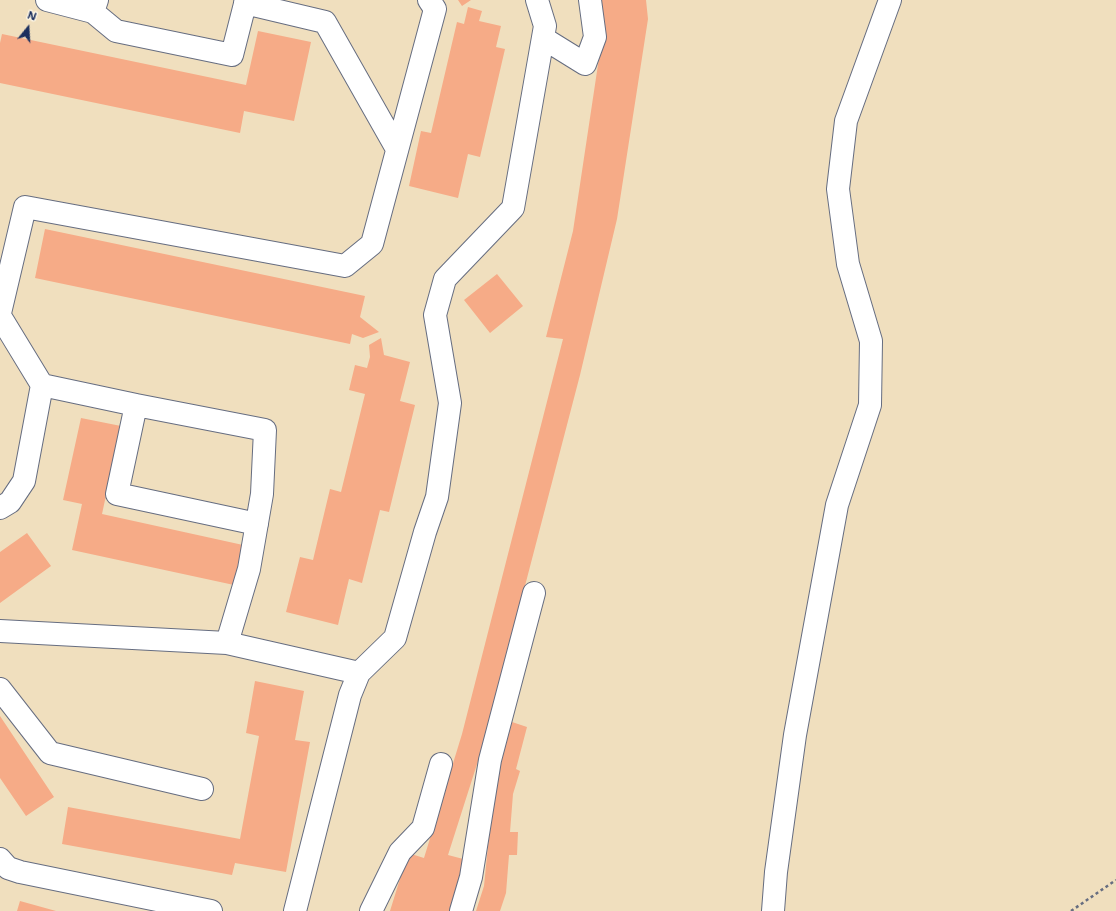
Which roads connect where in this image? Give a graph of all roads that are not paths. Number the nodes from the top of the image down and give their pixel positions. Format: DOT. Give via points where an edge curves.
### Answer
graph roads {
  1 [pos="47,0"];
  2 [pos="429,0"];
  3 [pos="537,0"];
  4 [pos="590,0"];
  5 [pos="890,0"];
  6 [pos="245,2"];
  7 [pos="95,6"];
  8 [pos="543,38"];
  9 [pos="397,150"];
  10 [pos="0,314"];
  11 [pos="42,386"];
  12 [pos="136,405"];
  13 [pos="0,508"];
  14 [pos="257,524"];
  15 [pos="534,593"];
  16 [pos="0,631"];
  17 [pos="226,643"];
  18 [pos="359,673"];
  19 [pos="0,689"];
  20 [pos="441,764"];
  21 [pos="202,789"];
  22 [pos="0,859"];
  23 [pos="211,911"];
  24 [pos="295,911"];
  25 [pos="371,911"];
  26 [pos="461,911"];
  27 [pos="773,911"];
  1 -- 7 [label="street"];
  2 -- 9 [label="street" via="435,9"];
  3 -- 8 [label="street" via="545,26"];
  4 -- 8 [label="street" via="595,37 585,64"];
  5 -- 27 [label="street" via="846,121 838,189 848,264 871,341 870,405 837,505 795,735"];
  6 -- 7 [label="street" via="232,55 116,31"];
  6 -- 9 [label="street" via="326,22"];
  8 -- 18 [label="street" via="513,208 445,279 436,316 450,403 437,497 395,638"];
  9 -- 10 [label="street" via="372,244 345,266 25,207"];
  10 -- 11 [label="street"];
  11 -- 12 [label="street"];
  11 -- 13 [label="street" via="24,481 10,502"];
  12 -- 14 [label="street" via="265,430 262,494"];
  12 -- 14 [label="street" via="117,494"];
  14 -- 17 [label="street" via="249,569"];
  15 -- 26 [label="street" via="490,760 471,877"];
  16 -- 17 [label="street"];
  17 -- 18 [label="street"];
  18 -- 24 [label="street" via="350,695"];
  19 -- 21 [label="street" via="50,753"];
  20 -- 25 [label="street" via="423,828 400,852"];
  22 -- 23 [label="street" via="8,868 20,872"];
}
